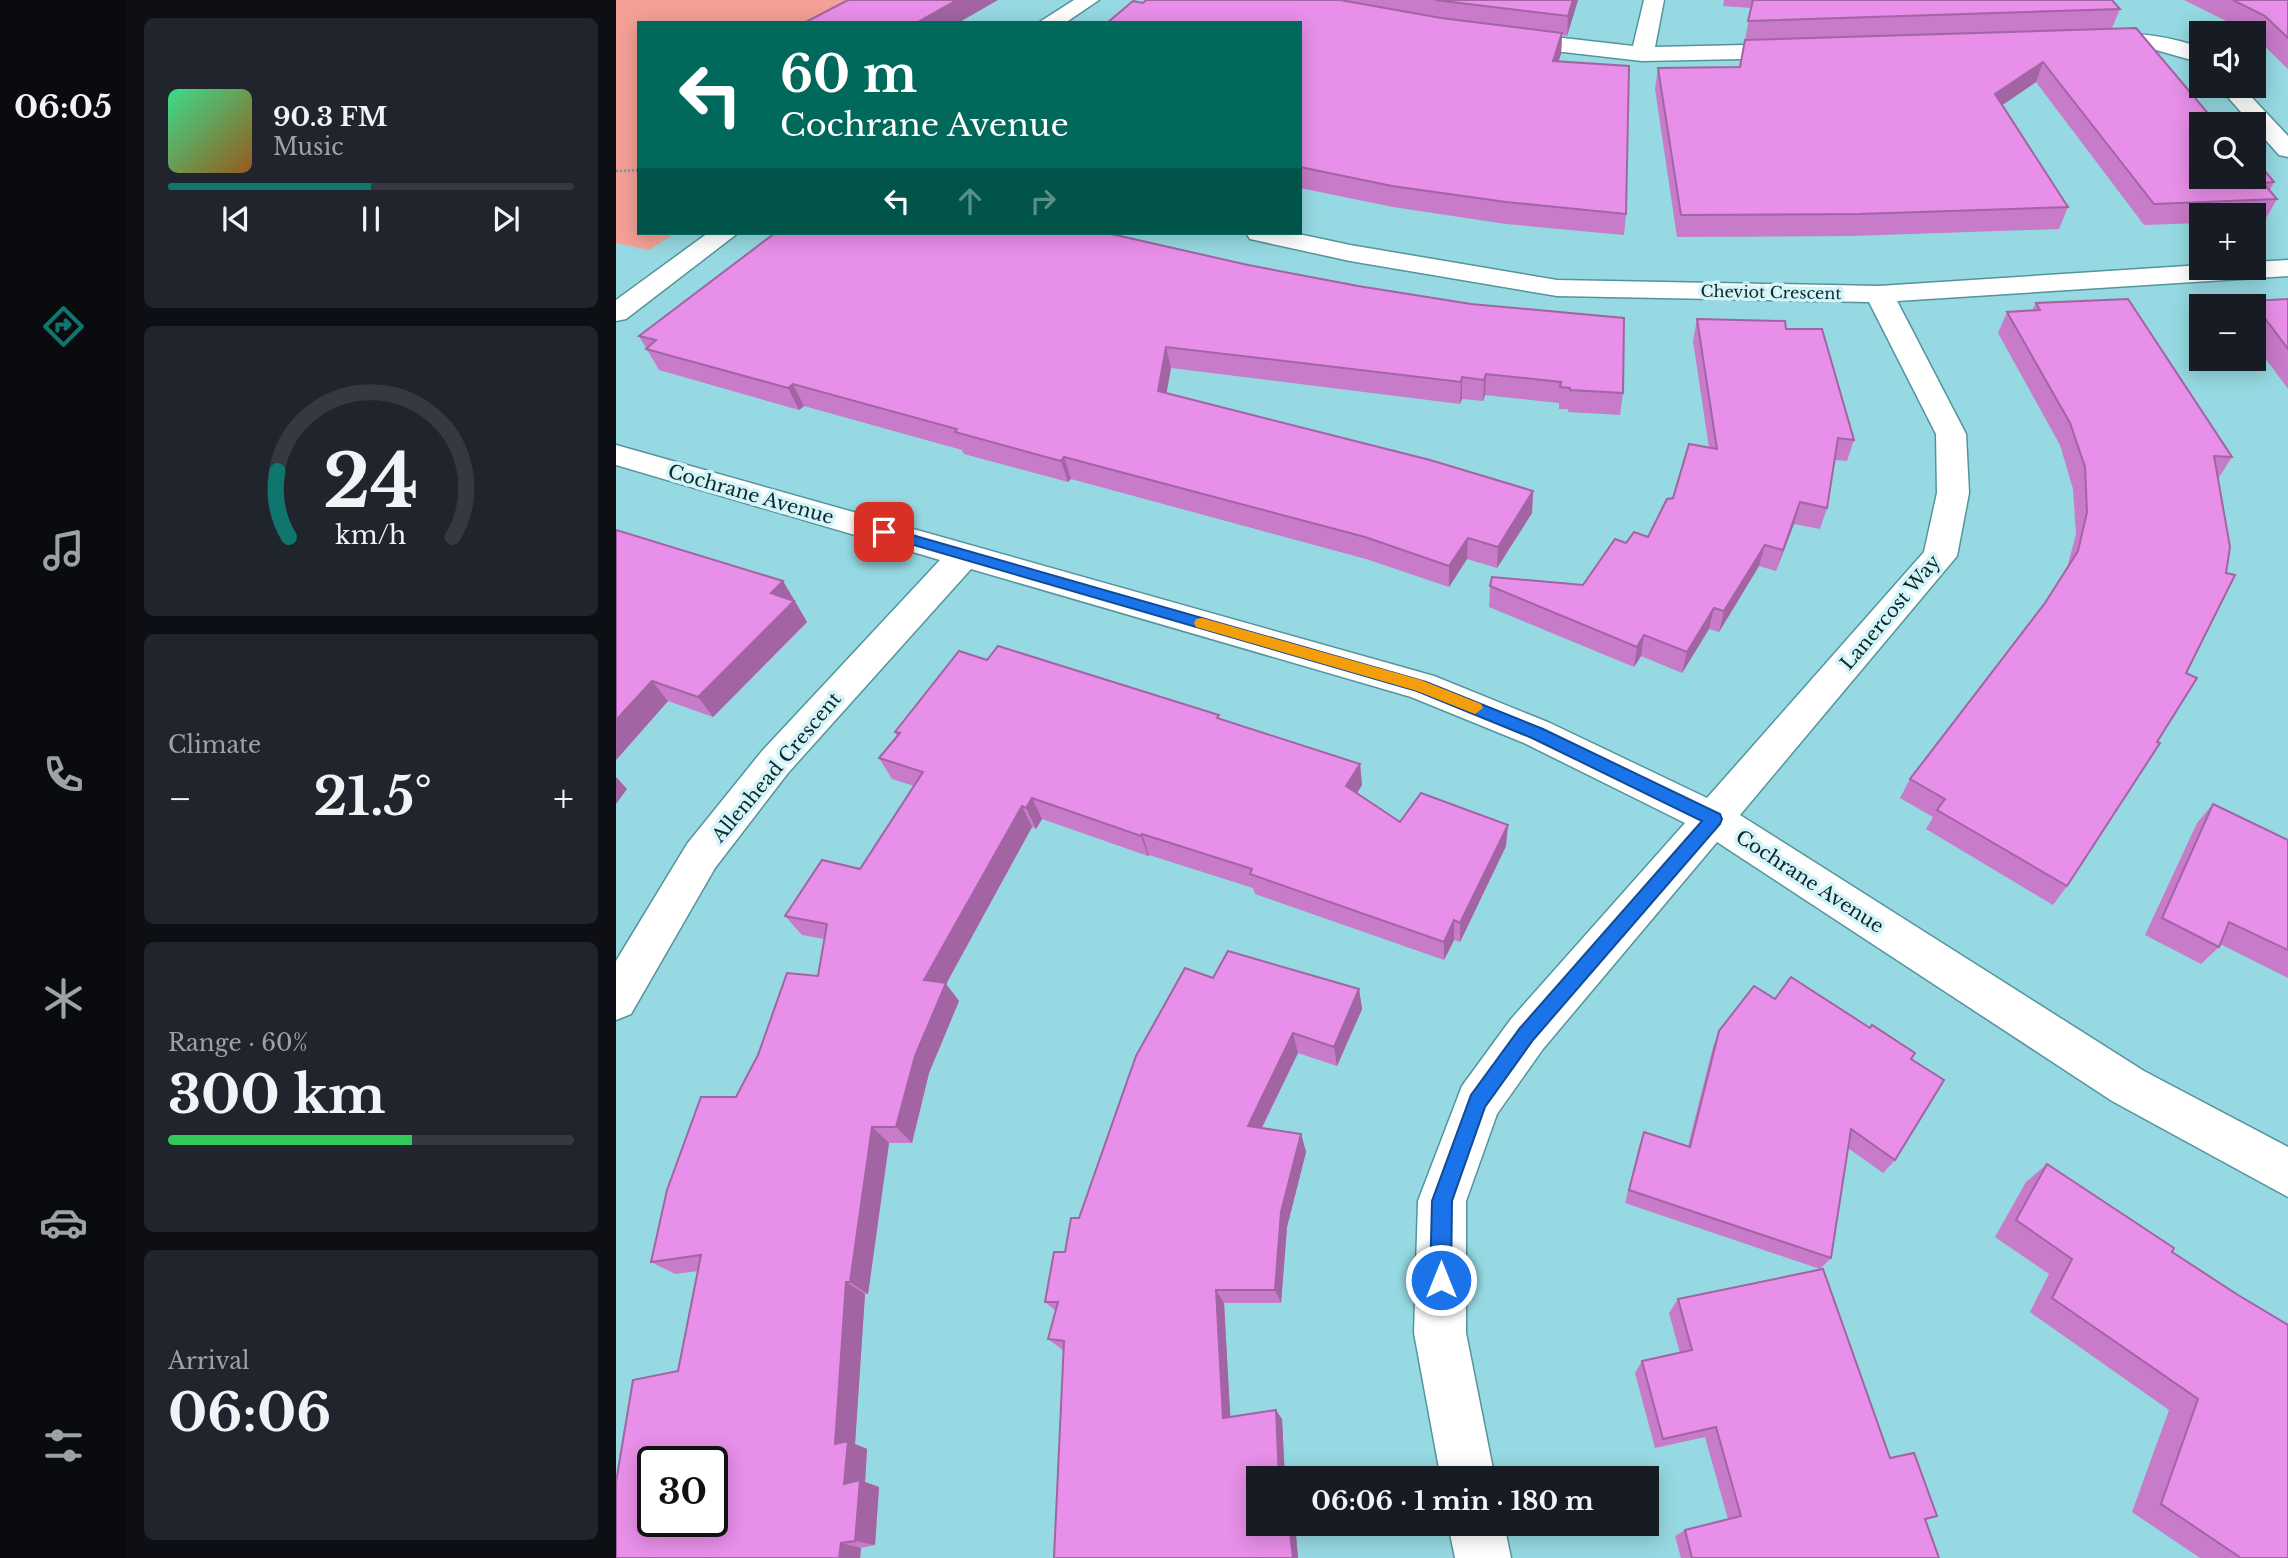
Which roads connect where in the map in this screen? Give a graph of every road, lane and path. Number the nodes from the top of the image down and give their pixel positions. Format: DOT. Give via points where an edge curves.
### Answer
graph roads {
  1 [pos="1089,0"];
  2 [pos="1654,0"];
  3 [pos="1052,21"];
  4 [pos="1483,36"];
  5 [pos="2076,41"];
  6 [pos="1812,50"];
  7 [pos="2189,51"];
  8 [pos="1642,54"];
  9 [pos="2240,98"];
  10 [pos="2288,150"];
  11 [pos="637,170"];
  12 [pos="616,171"];
  13 [pos="722,235"];
  14 [pos="1268,235"];
  15 [pos="2288,268"];
  16 [pos="1879,295"];
  17 [pos="616,313"];
  18 [pos="616,455"];
  19 [pos="964,555"];
  20 [pos="1714,819"];
  21 [pos="616,1000"];
  22 [pos="2288,1173"];
  23 [pos="1466,1466"];
  24 [pos="1478,1536"];
  25 [pos="1483,1558"];
  1 -- 3 [label="street"];
  2 -- 8 [label="street"];
  4 -- 8 [label="street"];
  5 -- 7 [label="street" via="2123,38 2162,42"];
  6 -- 8 [label="street"];
  9 -- 10 [label="street"];
  11 -- 12 [label="path"];
  13 -- 17 [label="street"];
  14 -- 16 [label="street, Cheviot Crescent" via="1557,288"];
  15 -- 16 [label="street, Cheviot Crescent"];
  16 -- 20 [label="street, Lanercost Way" via="1951,433 1953,493 1940,556"];
  18 -- 19 [label="street, Cochrane Avenue"];
  19 -- 20 [label="street, Cochrane Avenue" via="1421,686 1537,733"];
  19 -- 21 [label="street, Allenhead Crescent" via="775,762 701,856"];
  20 -- 22 [label="street, Cochrane Avenue" via="2128,1086"];
  20 -- 23 [label="street" via="1527,1034 1478,1101 1442,1201 1440,1333"];
  24 -- 25 [label="street"];
}
